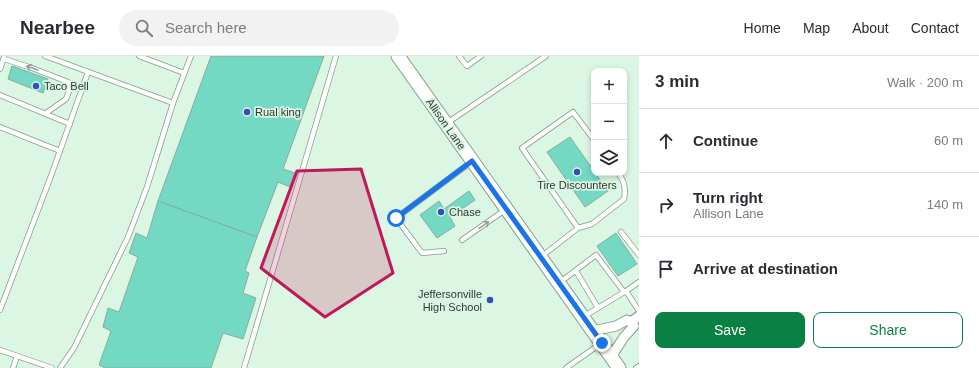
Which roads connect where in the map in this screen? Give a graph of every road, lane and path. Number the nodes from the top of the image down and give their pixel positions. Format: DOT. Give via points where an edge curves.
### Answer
graph roads {
  1 [pos="45,56"];
  2 [pos="140,56"];
  3 [pos="191,56"];
  4 [pos="336,56"];
  5 [pos="398,56"];
  6 [pos="459,56"];
  7 [pos="481,56"];
  8 [pos="546,56"];
  9 [pos="4,57"];
  10 [pos="0,69"];
  11 [pos="88,72"];
  12 [pos="184,73"];
  13 [pos="0,95"];
  14 [pos="173,103"];
  15 [pos="46,113"];
  16 [pos="70,124"];
  17 [pos="446,124"];
  18 [pos="0,127"];
  19 [pos="591,136"];
  20 [pos="60,151"];
  21 [pos="472,161"];
  22 [pos="620,176"];
  23 [pos="506,209"];
  24 [pos="578,228"];
  25 [pos="622,232"];
  26 [pos="462,240"];
  27 [pos="444,251"];
  28 [pos="639,255"];
  29 [pos="540,257"];
  30 [pos="576,270"];
  31 [pos="639,282"];
  32 [pos="559,283"];
  33 [pos="625,292"];
  34 [pos="598,308"];
  35 [pos="0,310"];
  36 [pos="639,311"];
  37 [pos="639,316"];
  38 [pos="583,317"];
  39 [pos="631,322"];
  40 [pos="593,331"];
  41 [pos="602,343"];
  42 [pos="0,350"];
  43 [pos="17,356"];
  44 [pos="611,357"];
  45 [pos="639,366"];
  46 [pos="13,368"];
  47 [pos="52,368"];
  48 [pos="60,368"];
  49 [pos="244,368"];
  50 [pos="566,368"];
  51 [pos="619,368"];
  52 [pos="636,368"];
  1 -- 11 [label="lane"];
  2 -- 12 [label="lane"];
  3 -- 12 [label="lane"];
  4 -- 49 [label="lane"];
  5 -- 17 [label="main road, Allison Lane"];
  6 -- 7 [label="lane" via="467,66"];
  8 -- 17 [label="lane"];
  9 -- 10 [label="lane"];
  15 -- 9 [label="lane, one-way" via="66,99 70,89 68,82"];
  11 -- 14 [label="lane"];
  11 -- 16 [label="lane"];
  12 -- 14 [label="lane"];
  13 -- 15 [label="lane"];
  14 -- 48 [label="lane" via="147,187 128,237 74,348"];
  15 -- 16 [label="lane"];
  16 -- 20 [label="lane"];
  17 -- 21 [label="main road, Allison Lane"];
  18 -- 20 [label="lane"];
  19 -- 24 [label="lane" via="573,112 522,148"];
  20 -- 35 [label="lane"];
  21 -- 23 [label="main road, Allison Lane"];
  21 -- 27 [label="lane" via="396,218 422,253"];
  22 -- 24 [label="lane" via="624,184 624,199 592,224"];
  26 -- 23 [label="lane, one-way"];
  23 -- 29 [label="main road, Allison Lane"];
  24 -- 29 [label="lane"];
  25 -- 28 [label="lane"];
  29 -- 32 [label="main road, Allison Lane"];
  30 -- 32 [label="lane"];
  30 -- 33 [label="lane" via="596,255"];
  30 -- 34 [label="lane"];
  31 -- 33 [label="lane"];
  32 -- 38 [label="main road, Allison Lane"];
  33 -- 34 [label="lane"];
  33 -- 36 [label="lane"];
  34 -- 38 [label="lane"];
  37 -- 39 [label="street"];
  38 -- 40 [label="main road, Allison Lane"];
  39 -- 40 [label="street" via="627,320 616,326"];
  39 -- 44 [label="street" via="634,326"];
  40 -- 41 [label="main road, Allison Lane"];
  41 -- 44 [label="main road, Allison Lane"];
  41 -- 50 [label="lane"];
  42 -- 43 [label="lane"];
  43 -- 46 [label="lane"];
  43 -- 47 [label="lane"];
  44 -- 51 [label="main road, Allison Lane"];
  45 -- 52 [label="lane"];
}
